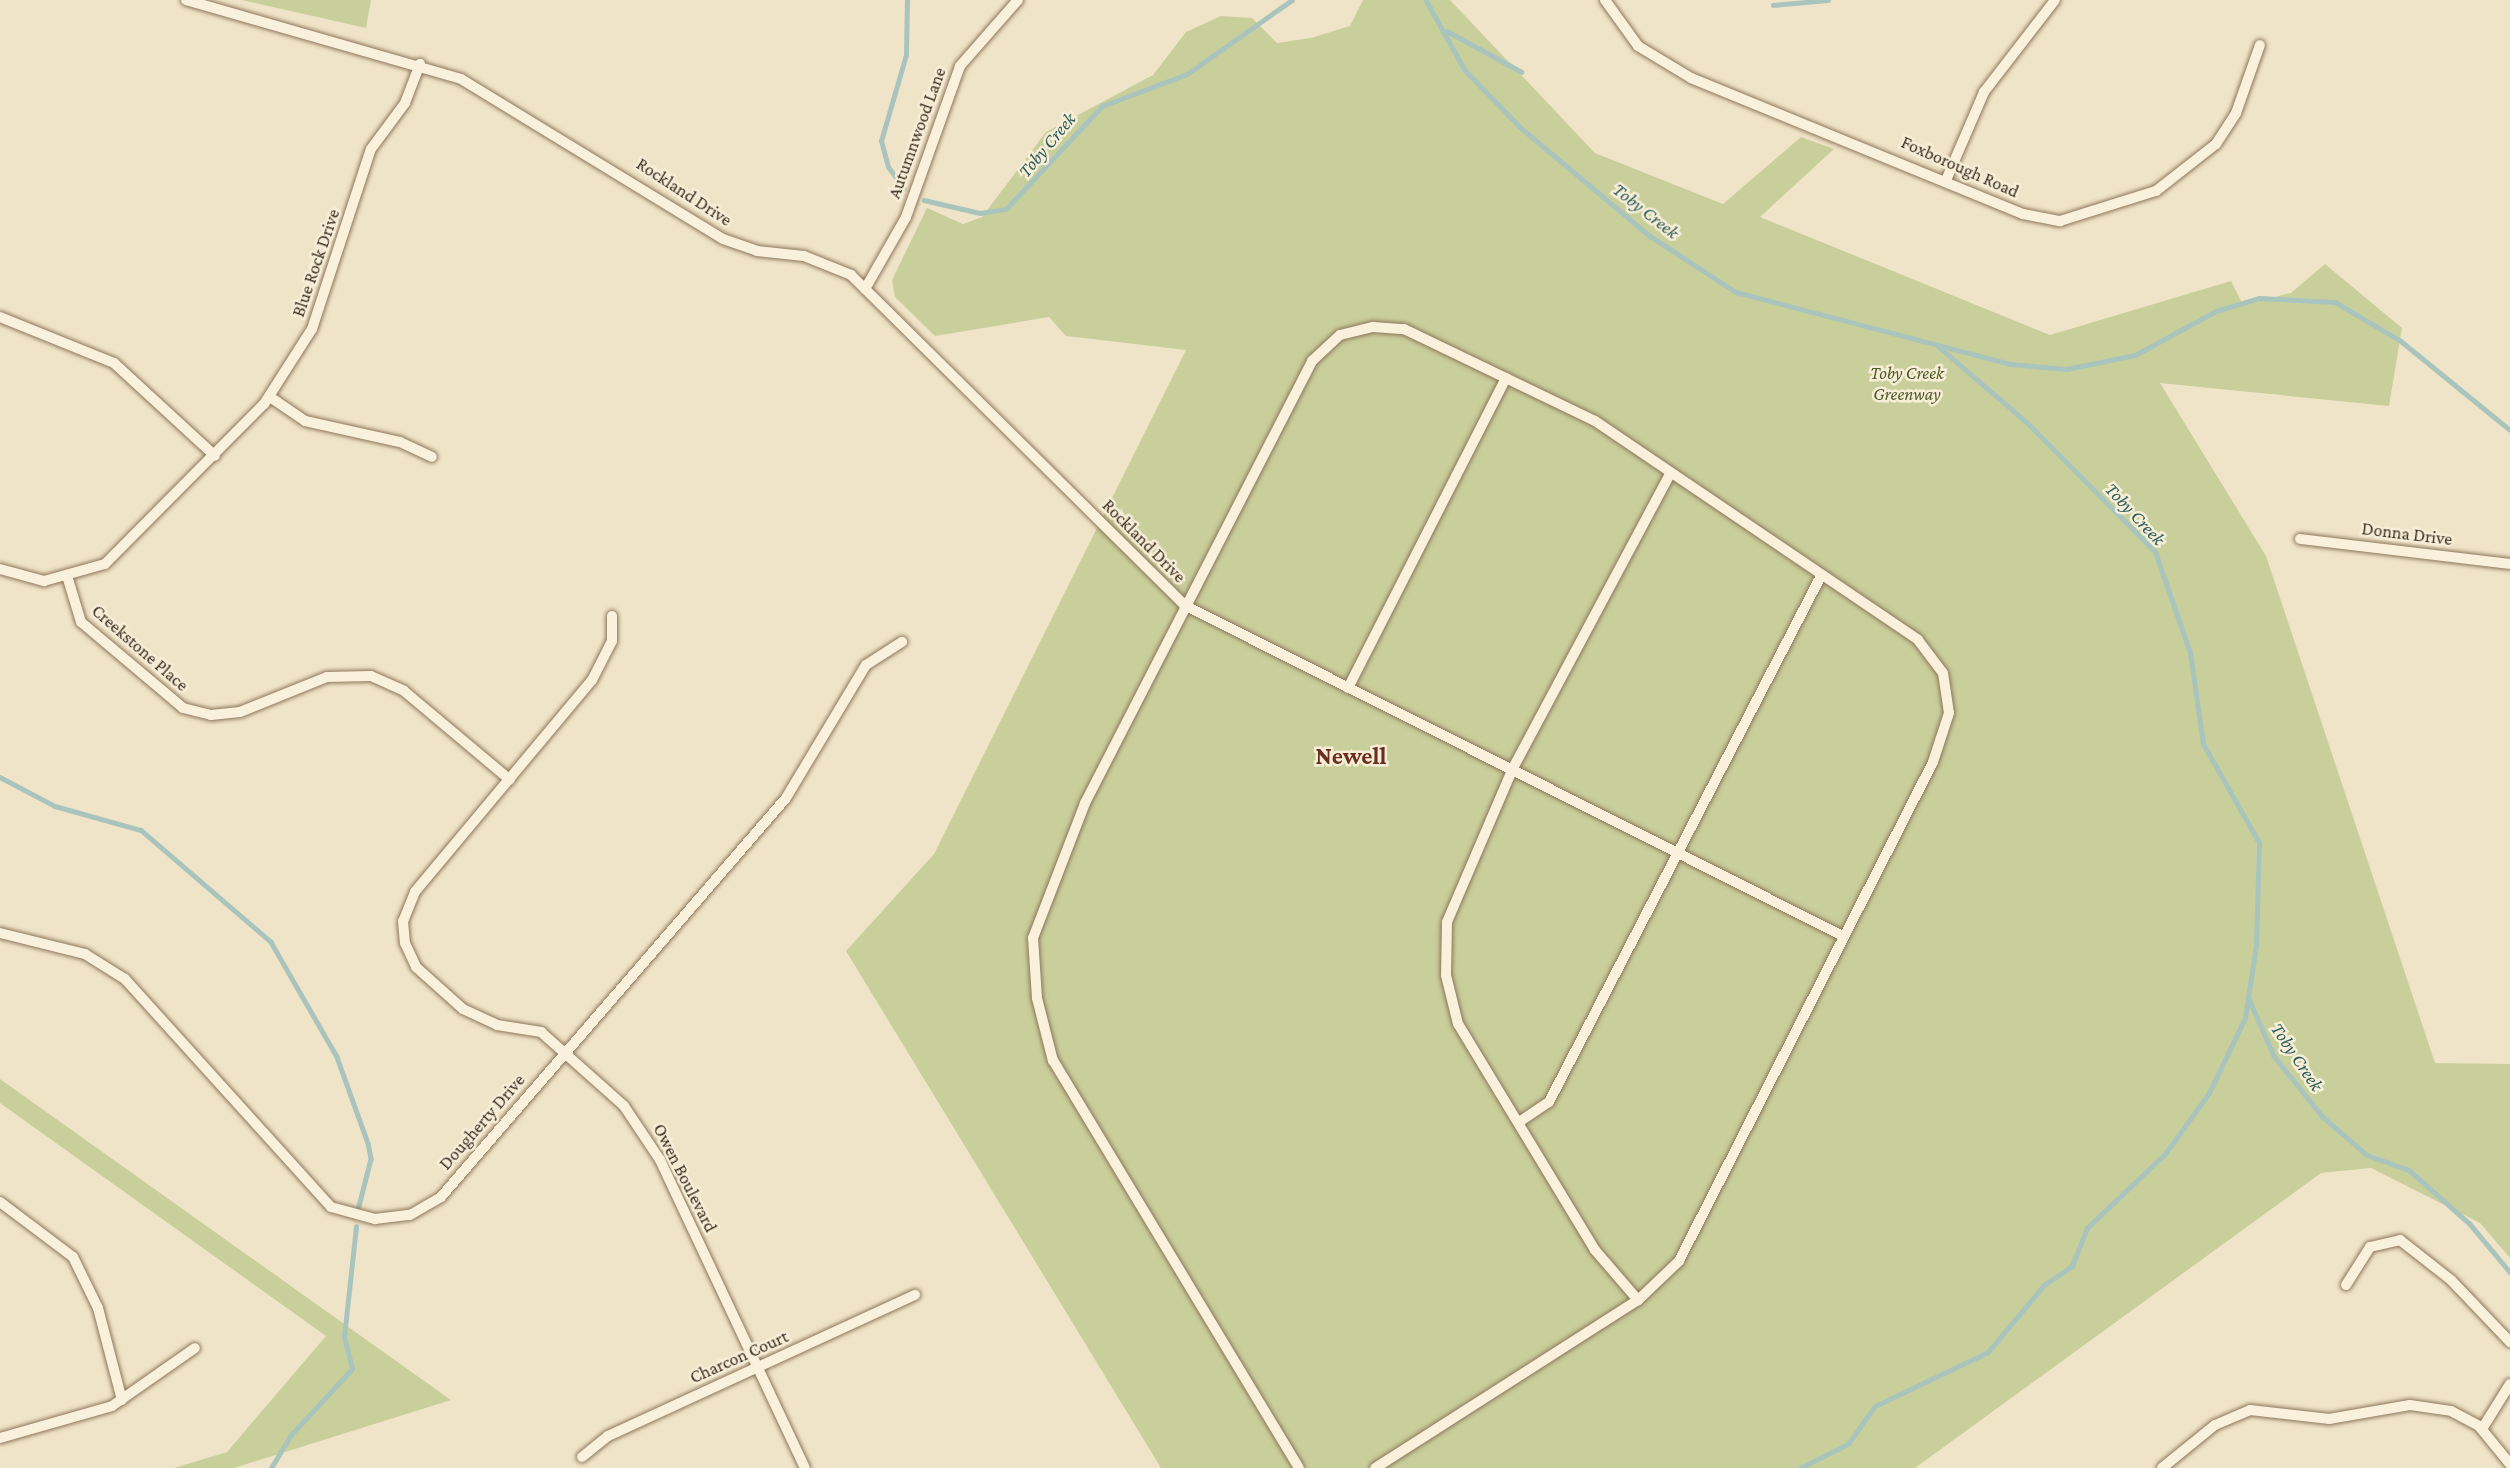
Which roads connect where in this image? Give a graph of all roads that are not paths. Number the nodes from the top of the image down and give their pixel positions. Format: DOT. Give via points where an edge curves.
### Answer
graph roads {
  1 [pos="186,0"];
  2 [pos="1018,0"];
  3 [pos="1605,0"];
  4 [pos="2055,0"];
  5 [pos="2260,45"];
  6 [pos="420,64"];
  7 [pos="1947,178"];
  8 [pos="865,289"];
  9 [pos="0,317"];
  10 [pos="1506,378"];
  11 [pos="270,397"];
  12 [pos="215,456"];
  13 [pos="432,457"];
  14 [pos="1671,474"];
  15 [pos="2300,539"];
  16 [pos="2510,564"];
  17 [pos="0,569"];
  18 [pos="1822,576"];
  19 [pos="68,579"];
  20 [pos="1184,606"];
  21 [pos="612,617"];
  22 [pos="902,642"];
  23 [pos="1348,688"];
  24 [pos="1512,770"];
  25 [pos="510,780"];
  26 [pos="1679,854"];
  27 [pos="0,933"];
  28 [pos="1843,936"];
  29 [pos="567,1052"];
  30 [pos="1520,1122"];
  31 [pos="0,1202"];
  32 [pos="2346,1285"];
  33 [pos="915,1295"];
  34 [pos="1638,1300"];
  35 [pos="2510,1342"];
  36 [pos="195,1348"];
  37 [pos="756,1367"];
  38 [pos="2510,1384"];
  39 [pos="122,1400"];
  40 [pos="2482,1429"];
  41 [pos="0,1438"];
  42 [pos="582,1457"];
  43 [pos="2510,1464"];
  44 [pos="805,1468"];
  45 [pos="1299,1468"];
  46 [pos="1375,1468"];
  47 [pos="2162,1468"];
  1 -- 6 [label="street, Rockland Drive" via="240,20"];
  2 -- 8 [label="street, Autumnwood Lane" via="960,66 905,217"];
  3 -- 7 [label="street, Foxborough Road" via="1638,46 1674,70"];
  4 -- 7 [label="street" via="1983,92"];
  5 -- 7 [label="street, Foxborough Road" via="2236,113 2216,144 2142,197 2078,219 2041,220"];
  6 -- 8 [label="street, Rockland Drive" via="511,105 723,239 824,262"];
  6 -- 11 [label="street, Blue Rock Drive" via="405,103 371,149 312,329"];
  8 -- 20 [label="street, Rockland Drive"];
  9 -- 12 [label="street" via="114,363"];
  10 -- 14 [label="street" via="1595,421"];
  10 -- 20 [label="street" via="1404,329 1340,335 1312,361"];
  10 -- 23 [label="street"];
  11 -- 12 [label="street, Blue Rock Drive"];
  11 -- 13 [label="street" via="305,421 400,442"];
  12 -- 19 [label="street, Blue Rock Drive" via="114,558"];
  14 -- 18 [label="street"];
  14 -- 24 [label="street"];
  15 -- 16 [label="street, Donna Drive"];
  17 -- 19 [label="street, Blue Rock Drive" via="24,579"];
  18 -- 26 [label="street"];
  18 -- 28 [label="street" via="1918,640 1943,673 1949,713 1933,762"];
  19 -- 25 [label="street, Creekstone Place" via="81,622 183,708 240,712 327,677 371,676 404,691"];
  20 -- 23 [label="street, Rockland Drive"];
  20 -- 45 [label="street" via="1053,874 1033,937 1037,999 1053,1061 1098,1144"];
  21 -- 25 [label="street, Owen Boulevard" via="607,656"];
  22 -- 29 [label="street, Dougherty Drive" via="866,665 786,798"];
  23 -- 24 [label="street, Rockland Drive"];
  24 -- 26 [label="street, Rockland Drive"];
  24 -- 30 [label="street" via="1447,922 1446,975 1458,1024"];
  25 -- 29 [label="street, Owen Boulevard" via="415,891 403,921 405,943 416,967 463,1009 497,1025 541,1032"];
  26 -- 28 [label="street, Rockland Drive"];
  26 -- 30 [label="street" via="1549,1102"];
  27 -- 29 [label="street, Dougherty Drive" via="85,954 125,979 306,1185 331,1207 355,1217 410,1215 440,1197"];
  28 -- 34 [label="street" via="1679,1261"];
  29 -- 37 [label="street, Owen Boulevard" via="644,1132"];
  30 -- 34 [label="street" via="1595,1250"];
  31 -- 39 [label="street" via="79,1266"];
  32 -- 35 [label="street" via="2370,1247 2400,1240 2444,1273"];
  33 -- 37 [label="street, Charcon Court"];
  34 -- 46 [label="street"];
  36 -- 39 [label="street"];
  37 -- 42 [label="street, Charcon Court" via="608,1436"];
  37 -- 44 [label="street, Owen Boulevard"];
  38 -- 40 [label="street"];
  39 -- 41 [label="street"];
  40 -- 43 [label="street"];
  40 -- 47 [label="street" via="2431,1406 2329,1419 2250,1410 2215,1425"];
}
